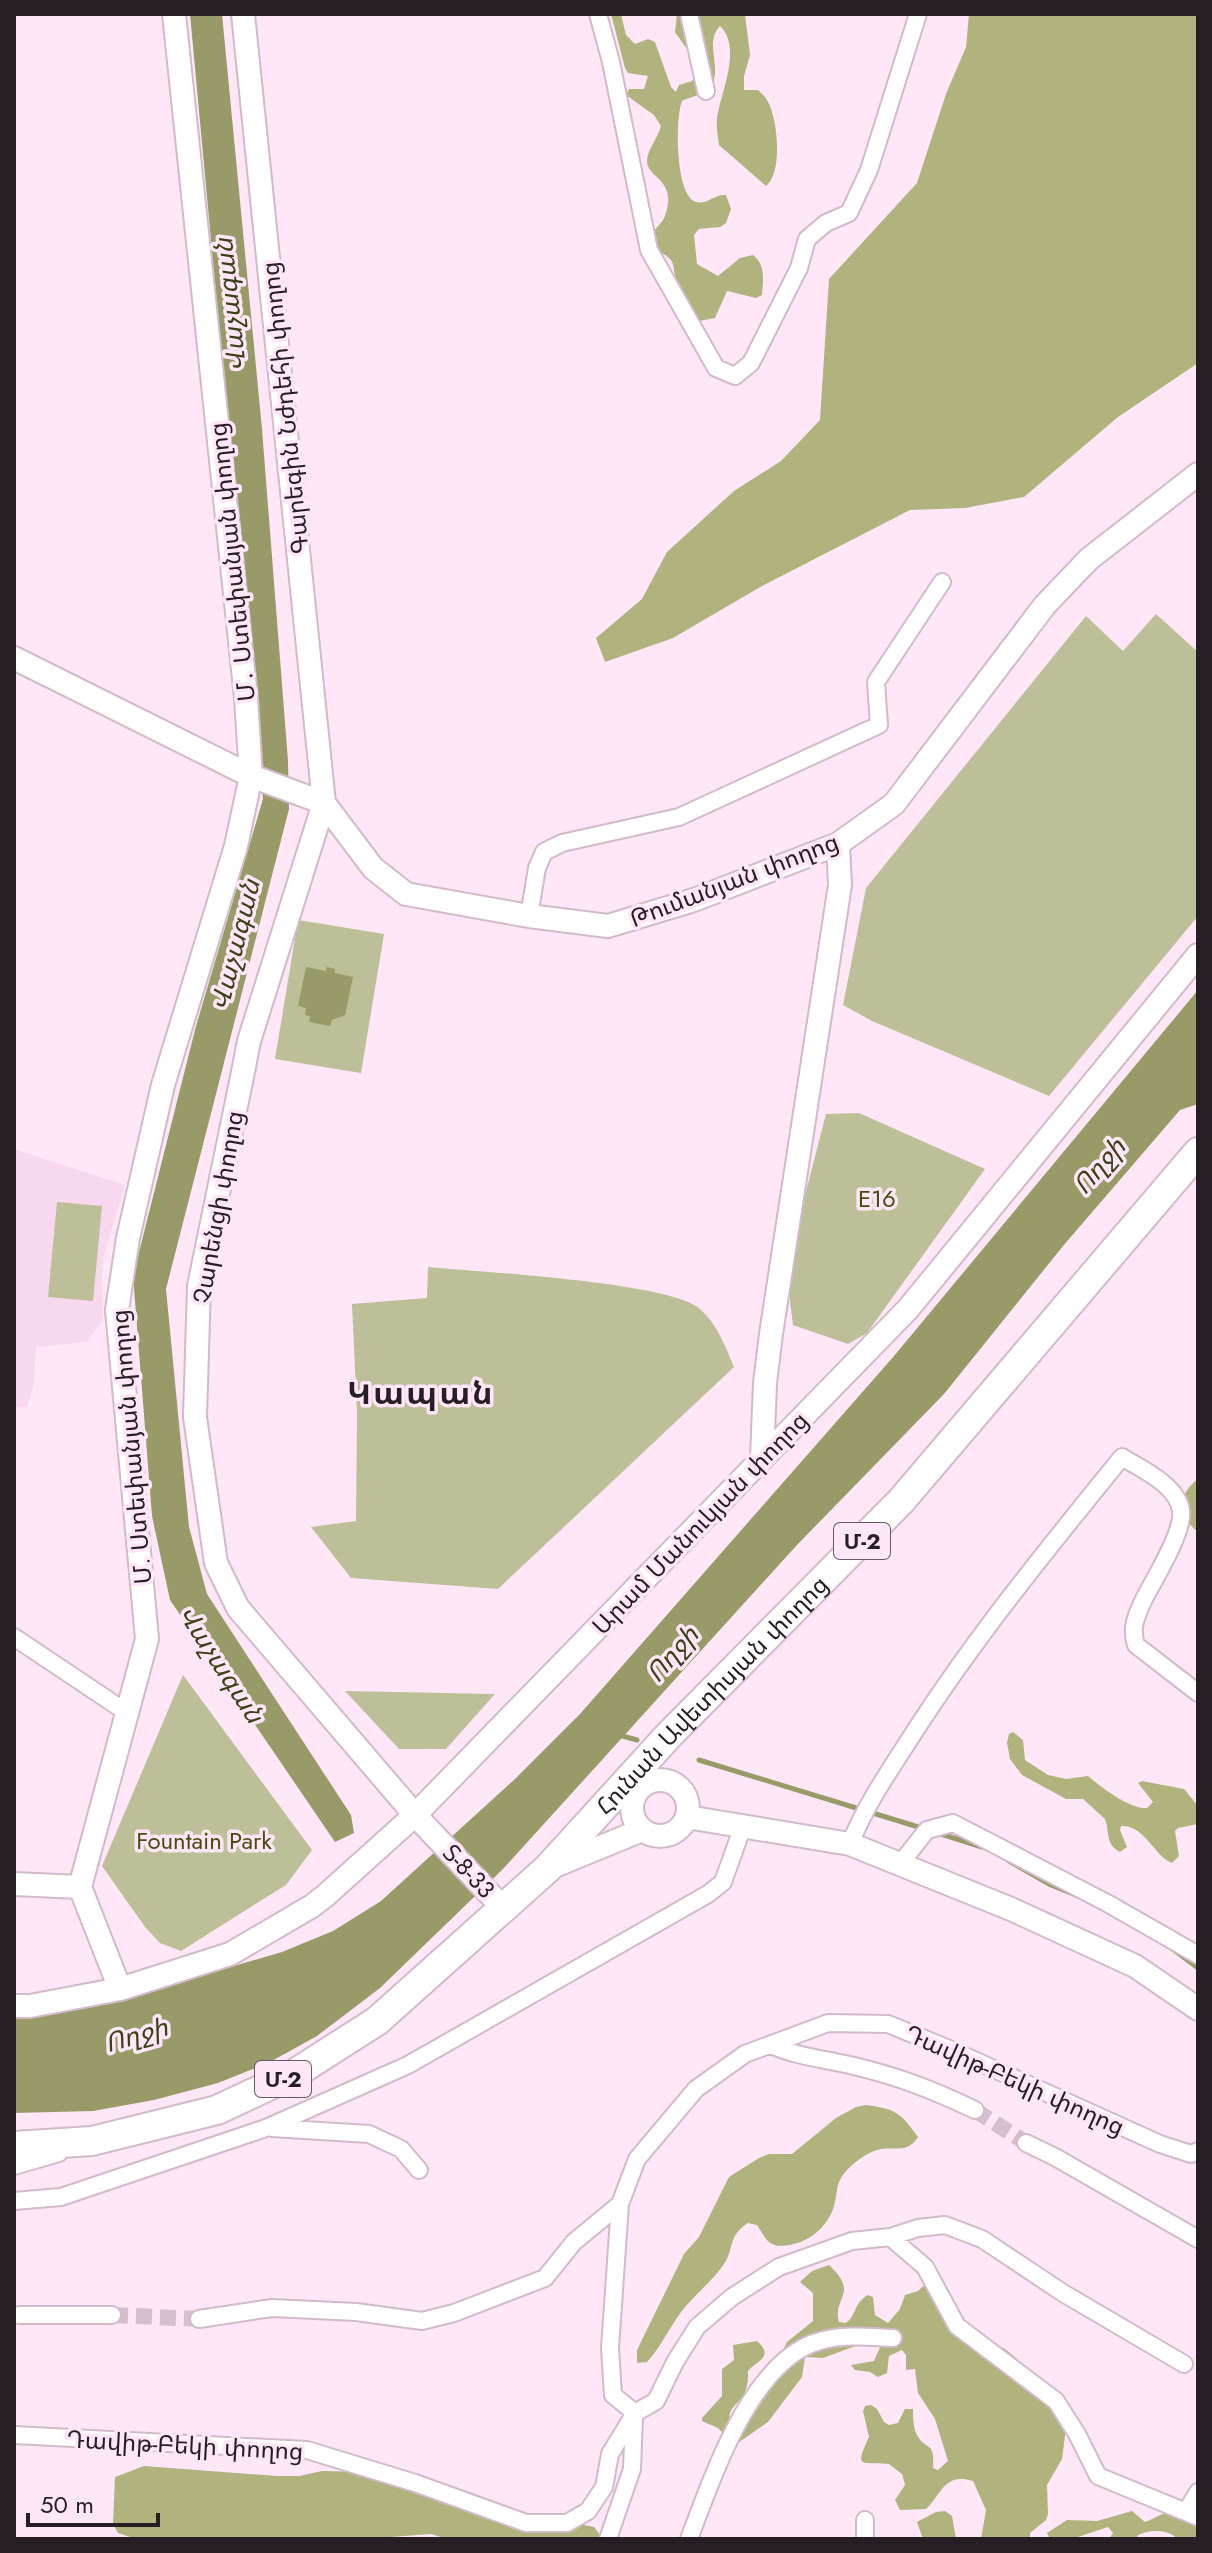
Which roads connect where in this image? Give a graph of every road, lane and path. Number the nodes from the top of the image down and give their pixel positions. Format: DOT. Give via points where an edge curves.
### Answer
graph roads {
  1 [pos="174,14"];
  2 [pos="243,14"];
  3 [pos="598,14"];
  4 [pos="689,14"];
  5 [pos="918,14"];
  6 [pos="706,91"];
  7 [pos="1198,474"];
  8 [pos="942,582"];
  9 [pos="14,658"];
  10 [pos="251,776"];
  11 [pos="324,803"];
  12 [pos="838,844"];
  13 [pos="529,916"];
  14 [pos="1198,955"];
  15 [pos="1198,1152"];
  16 [pos="762,1458"];
  17 [pos="14,1637"];
  18 [pos="1198,1693"];
  19 [pos="129,1714"];
  20 [pos="669,1735"];
  21 [pos="675,1783"];
  22 [pos="415,1815"];
  23 [pos="687,1817"];
  24 [pos="743,1826"];
  25 [pos="642,1830"];
  26 [pos="433,1833"];
  27 [pos="850,1844"];
  28 [pos="900,1864"];
  29 [pos="547,1869"];
  30 [pos="14,1884"];
  31 [pos="80,1887"];
  32 [pos="498,1903"];
  33 [pos="1198,1955"];
  34 [pos="120,1989"];
  35 [pos="14,2006"];
  36 [pos="1198,2009"];
  37 [pos="771,2045"];
  38 [pos="975,2110"];
  39 [pos="266,2128"];
  40 [pos="92,2141"];
  41 [pos="1026,2143"];
  42 [pos="14,2146"];
  43 [pos="1198,2151"];
  44 [pos="14,2166"];
  45 [pos="419,2170"];
  46 [pos="14,2201"];
  47 [pos="620,2204"];
  48 [pos="890,2237"];
  49 [pos="1198,2239"];
  50 [pos="19,2315"];
  51 [pos="112,2315"];
  52 [pos="199,2319"];
  53 [pos="893,2338"];
  54 [pos="1184,2364"];
  55 [pos="635,2413"];
  56 [pos="14,2435"];
  57 [pos="1198,2492"];
  58 [pos="1193,2514"];
  59 [pos="865,2520"];
  60 [pos="608,2539"];
  61 [pos="689,2539"];
  62 [pos="865,2539"];
  1 -- 10 [label="street, Մ․ Ստեփանյան փողոց"];
  2 -- 11 [label="street, Գարեգին Նժդեհի փողոց / Տ-8-33"];
  3 -- 5 [label="street" via="649,250 716,368 735,376 751,363 799,268 807,239 849,213 869,170"];
  4 -- 6 [label="street"];
  7 -- 12 [label="street, Թումանյան փողոց" via="1089,559 1045,605 894,804"];
  8 -- 13 [label="street" via="876,682 879,725 679,817 562,843 544,852"];
  9 -- 10 [label="street"];
  10 -- 11 [label="street"];
  10 -- 19 [label="street, Մ. Ստեփանյան փողոց" via="236,846 163,1085 117,1310 147,1639"];
  11 -- 13 [label="street, Թումանյան փողոց" via="373,868 406,894"];
  11 -- 22 [label="street, Չարենցի փողոց / Տ-8-33" via="249,1041 199,1286 195,1417 216,1563 238,1608"];
  12 -- 13 [label="street, Թումանյան փողոց" via="694,900 608,926"];
  12 -- 16 [label="street" via="840,885 771,1334"];
  14 -- 16 [label="street, Արամ Մանուկյան փողոց" via="908,1309"];
  15 -- 20 [label="highway, Հունան Ավետիսյան փողոց / Մ-2" via="901,1501"];
  16 -- 22 [label="street, Արամ Մանուկյան փողոց"];
  17 -- 19 [label="street"];
  18 -- 27 [label="street" via="1136,1645 1132,1633 1180,1526 1182,1509 1155,1477 1122,1457 951,1674 864,1810"];
  19 -- 31 [label="street, Մ. Ստեփանյան փողոց"];
  20 -- 21 [label="street" via="668,1768"];
  20 -- 29 [label="highway, Հունան Ավետիսյան փողոց / Մ-2"];
  21 -- 23 [label="street" via="687,1798"];
  21 -- 25 [label="street" via="657,1779 634,1796 632,1814"];
  22 -- 26 [label="street, Չարենցի փողոց / Տ-8-33"];
  22 -- 34 [label="street, Արամ Մանուկյան փողոց" via="312,1906 230,1954"];
  23 -- 24 [label="street"];
  23 -- 25 [label="street" via="668,1835"];
  24 -- 27 [label="street"];
  24 -- 39 [label="street" via="723,1882 708,1894 408,2065"];
  25 -- 29 [label="street"];
  26 -- 32 [label="street, Տ-8-33 / Տ-8-33"];
  27 -- 28 [label="street"];
  28 -- 33 [label="street" via="927,1830 953,1823"];
  28 -- 36 [label="street" via="1135,1966"];
  29 -- 32 [label="highway, Հունան Ավետիսյան փողոց / Մ-2"];
  30 -- 31 [label="street"];
  31 -- 34 [label="street"];
  32 -- 40 [label="highway, Մ-2" via="377,2021 294,2074 217,2110"];
  34 -- 35 [label="street, Արամ Մանուկյան փողոց"];
  37 -- 38 [label="street" via="793,2055 919,2083"];
  37 -- 43 [label="street, Դավիթ-Բեկի փողոց" via="828,2023 888,2024 1160,2144 1191,2154"];
  37 -- 47 [label="street, Դավիթ-Բեկի փողոց" via="745,2054 696,2089 637,2159"];
  39 -- 45 [label="street" via="369,2134 401,2149"];
  39 -- 46 [label="street" via="61,2197"];
  40 -- 42 [label="highway, Մ-2"];
  40 -- 44 [label="street"];
  41 -- 49 [label="street"];
  47 -- 52 [label="street, Դավիթ-Բեկի փողոց" via="574,2242 545,2278 454,2313 422,2321 272,2308"];
  47 -- 55 [label="street, Դավիթ-Բեկի փողոց" via="610,2348 613,2395"];
  48 -- 54 [label="street" via="945,2225 982,2239"];
  48 -- 55 [label="street" via="852,2241 779,2267 732,2297 697,2327 656,2401"];
  48 -- 58 [label="street" via="925,2267 957,2326 1056,2401 1098,2476"];
  50 -- 51 [label="street"];
  53 -- 61 [label="street" via="820,2341 787,2356 749,2403"];
  55 -- 56 [label="street, Դավիթ-Բեկի փողոց" via="610,2454 604,2487 588,2511 567,2523 526,2523 307,2450"];
  55 -- 60 [label="street" via="632,2469"];
  57 -- 58 [label="street"];
  59 -- 62 [label="street"];
}
